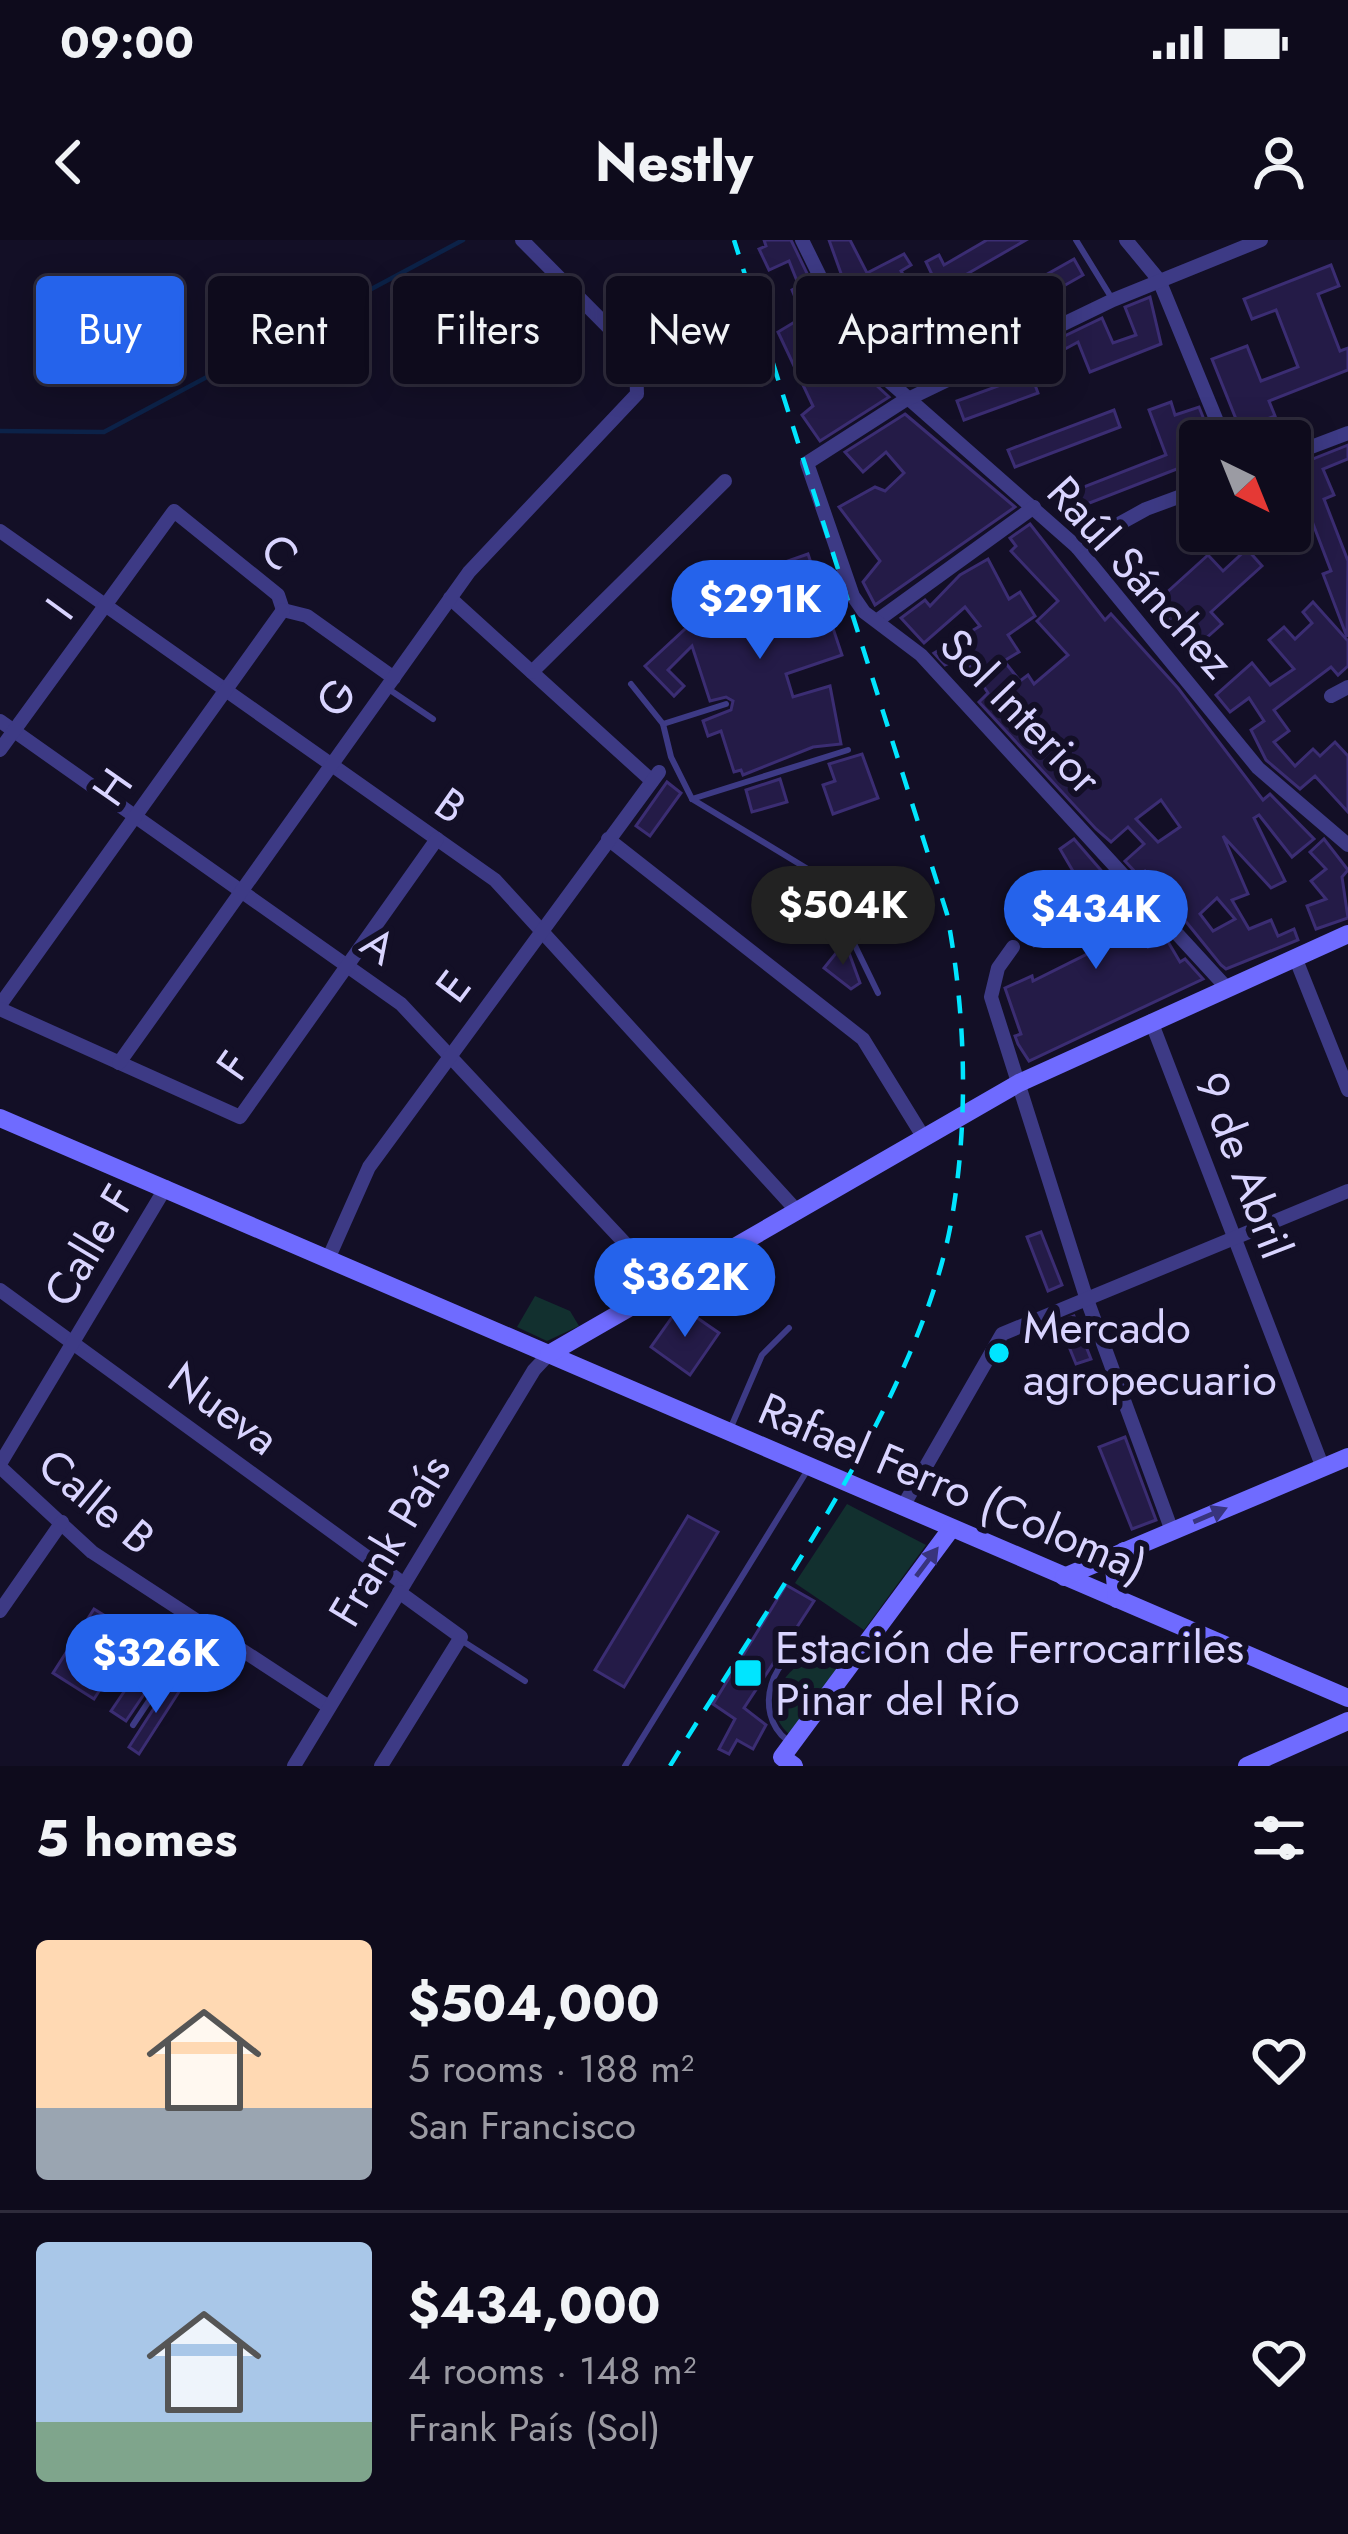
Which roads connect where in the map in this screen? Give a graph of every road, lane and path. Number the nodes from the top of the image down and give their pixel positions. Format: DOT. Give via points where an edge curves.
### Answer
graph roads {
  1 [pos="522,240"];
  2 [pos="802,240"];
  3 [pos="1076,240"];
  4 [pos="1126,240"];
  5 [pos="1261,240"];
  6 [pos="1159,280"];
  7 [pos="1113,301"];
  8 [pos="914,399"];
  9 [pos="1216,420"];
  10 [pos="1348,433"];
  11 [pos="1311,447"];
  12 [pos="725,481"];
  13 [pos="1179,497"];
  14 [pos="1034,507"];
  15 [pos="174,511"];
  16 [pos="0,531"];
  17 [pos="1077,547"];
  18 [pos="450,598"];
  19 [pos="106,606"];
  20 [pos="283,610"];
  21 [pos="878,620"];
  22 [pos="532,672"];
  23 [pos="390,683"];
  24 [pos="631,684"];
  25 [pos="1348,687"];
  26 [pos="225,690"];
  27 [pos="1331,696"];
  28 [pos="726,704"];
  29 [pos="434,719"];
  30 [pos="0,721"];
  31 [pos="663,724"];
  32 [pos="14,730"];
  33 [pos="0,750"];
  34 [pos="848,750"];
  35 [pos="671,757"];
  36 [pos="332,765"];
  37 [pos="655,777"];
  38 [pos="692,799"];
  39 [pos="136,817"];
  40 [pos="437,839"];
  41 [pos="608,839"];
  42 [pos="1348,845"];
  43 [pos="241,891"];
  44 [pos="538,932"];
  45 [pos="1348,934"];
  46 [pos="1013,947"];
  47 [pos="1295,957"];
  48 [pos="347,966"];
  49 [pos="1226,987"];
  50 [pos="878,993"];
  51 [pos="0,1007"];
  52 [pos="1151,1021"];
  53 [pos="448,1052"];
  54 [pos="119,1063"];
  55 [pos="1019,1084"];
  56 [pos="1348,1090"];
  57 [pos="0,1118"];
  58 [pos="924,1138"];
  59 [pos="166,1187"];
  60 [pos="1348,1192"];
  61 [pos="797,1211"];
  62 [pos="1233,1238"];
  63 [pos="329,1257"];
  64 [pos="665,1286"];
  65 [pos="0,1290"];
  66 [pos="1086,1297"];
  67 [pos="789,1328"];
  68 [pos="71,1343"];
  69 [pos="549,1354"];
  70 [pos="728,1433"];
  71 [pos="1348,1457"];
  72 [pos="0,1466"];
  73 [pos="809,1468"];
  74 [pos="1323,1468"];
  75 [pos="902,1508"];
  76 [pos="62,1522"];
  77 [pos="952,1529"];
  78 [pos="1172,1531"];
  79 [pos="1124,1551"];
  80 [pos="1064,1577"];
  81 [pos="402,1588"];
  82 [pos="1118,1599"];
  83 [pos="0,1611"];
  84 [pos="200,1624"];
  85 [pos="461,1640"];
  86 [pos="857,1655"];
  87 [pos="525,1681"];
  88 [pos="1321,1686"];
  89 [pos="1348,1698"];
  90 [pos="329,1707"];
  91 [pos="1348,1721"];
  92 [pos="133,1725"];
  93 [pos="1328,1730"];
  94 [pos="786,1758"];
  95 [pos="294,1766"];
  96 [pos="381,1766"];
  97 [pos="625,1766"];
  98 [pos="1247,1766"];
  1 -- 18 [label="street, G" via="621,340 635,364 637,394"];
  2 -- 8 [label="street, Raúl Sánchez" via="847,340"];
  3 -- 7 [label="lane"];
  4 -- 6 [label="street"];
  5 -- 6 [label="street"];
  6 -- 7 [label="street"];
  6 -- 9 [label="street"];
  7 -- 8 [label="street"];
  8 -- 14 [label="street, Raúl Sánchez"];
  8 -- 21 [label="street, Sol Interior" via="807,463 853,596"];
  10 -- 11 [label="street"];
  12 -- 22 [label="street"];
  13 -- 17 [label="street"];
  14 -- 17 [label="street, Raúl Sánchez"];
  14 -- 21 [label="street"];
  15 -- 19 [label="street, I"];
  15 -- 20 [label="street, C" via="278,595"];
  16 -- 19 [label="street, B"];
  17 -- 42 [label="street, Raúl Sánchez" via="1258,768"];
  18 -- 22 [label="street"];
  18 -- 23 [label="street, G"];
  19 -- 26 [label="street, B"];
  19 -- 32 [label="street, I"];
  20 -- 23 [label="street, C" via="308,616"];
  20 -- 26 [label="street, H"];
  21 -- 49 [label="street, Sol Interior" via="921,655"];
  22 -- 37 [label="street"];
  23 -- 29 [label="lane, C"];
  23 -- 36 [label="street, G"];
  24 -- 31 [label="lane"];
  25 -- 27 [label="street"];
  26 -- 36 [label="street, B"];
  26 -- 39 [label="street, H"];
  28 -- 31 [label="lane"];
  30 -- 32 [label="street, A"];
  31 -- 35 [label="lane"];
  32 -- 33 [label="street, I"];
  32 -- 39 [label="street, A"];
  34 -- 38 [label="lane"];
  35 -- 37 [label="lane"];
  35 -- 38 [label="lane"];
  36 -- 40 [label="street, B"];
  36 -- 43 [label="street, G"];
  37 -- 41 [label="street, E"];
  38 -- 50 [label="lane" via="811,872 839,909"];
  39 -- 43 [label="street, A"];
  39 -- 51 [label="street, H"];
  40 -- 44 [label="street, B" via="495,880"];
  40 -- 48 [label="street, F"];
  41 -- 44 [label="street, E"];
  41 -- 58 [label="street" via="863,1040"];
  43 -- 48 [label="street, A"];
  43 -- 54 [label="street, G"];
  44 -- 53 [label="street, E"];
  44 -- 61 [label="street, B"];
  45 -- 47 [label="main road"];
  46 -- 55 [label="street" via="991,997"];
  47 -- 49 [label="main road"];
  47 -- 56 [label="street"];
  48 -- 53 [label="street, A" via="401,1004"];
  48 -- 54 [label="street, F" via="239,1118"];
  49 -- 52 [label="main road"];
  51 -- 54 [label="street, F"];
  52 -- 55 [label="main road"];
  52 -- 62 [label="street, 9 de Abril"];
  53 -- 63 [label="street, E" via="369,1167"];
  53 -- 64 [label="street, A"];
  55 -- 58 [label="main road"];
  55 -- 66 [label="street"];
  57 -- 59 [label="main road, Rafael Ferro (Coloma)"];
  58 -- 61 [label="main road"];
  59 -- 63 [label="main road, Rafael Ferro (Coloma)"];
  59 -- 68 [label="street, Calle F"];
  60 -- 62 [label="street"];
  61 -- 64 [label="main road"];
  62 -- 66 [label="street"];
  62 -- 74 [label="street, 9 de Abril"];
  63 -- 69 [label="main road, Rafael Ferro (Coloma)"];
  64 -- 69 [label="main road"];
  65 -- 68 [label="street, Nueva"];
  66 -- 75 [label="street" via="1002,1334"];
  66 -- 78 [label="street"];
  67 -- 70 [label="lane" via="762,1355"];
  68 -- 72 [label="street, Calle F"];
  68 -- 81 [label="street, Nueva"];
  69 -- 70 [label="main road, Rafael Ferro (Coloma)"];
  69 -- 81 [label="street, Frank País"];
  70 -- 73 [label="main road, Rafael Ferro (Coloma)"];
  71 -- 74 [label="main road"];
  72 -- 76 [label="street, Calle B"];
  73 -- 75 [label="main road, Rafael Ferro (Coloma)"];
  73 -- 97 [label="lane"];
  78 -- 74 [label="main road, one-way"];
  75 -- 77 [label="main road, Rafael Ferro (Coloma)"];
  76 -- 83 [label="street"];
  76 -- 84 [label="street, Calle B" via="92,1552"];
  77 -- 80 [label="main road, Rafael Ferro (Coloma)"];
  86 -- 77 [label="main road, one-way"];
  78 -- 79 [label="main road"];
  79 -- 80 [label="main road"];
  79 -- 82 [label="main road" via="1114,1567"];
  80 -- 82 [label="main road, Rafael Ferro (Coloma)"];
  81 -- 85 [label="street, Nueva"];
  81 -- 90 [label="street, Frank País"];
  82 -- 88 [label="main road, Rafael Ferro (Coloma)"];
  84 -- 90 [label="street, Calle B"];
  84 -- 92 [label="lane"];
  85 -- 87 [label="lane"];
  85 -- 96 [label="street"];
  86 -- 94 [label="main road"];
  86 -- 94 [label="lane" via="820,1644 797,1650 775,1673 766,1711"];
  88 -- 89 [label="main road, Rafael Ferro (Coloma)"];
  88 -- 93 [label="main road" via="1331,1707"];
  90 -- 95 [label="street, Frank País"];
  91 -- 93 [label="main road"];
  93 -- 98 [label="main road"];
}
